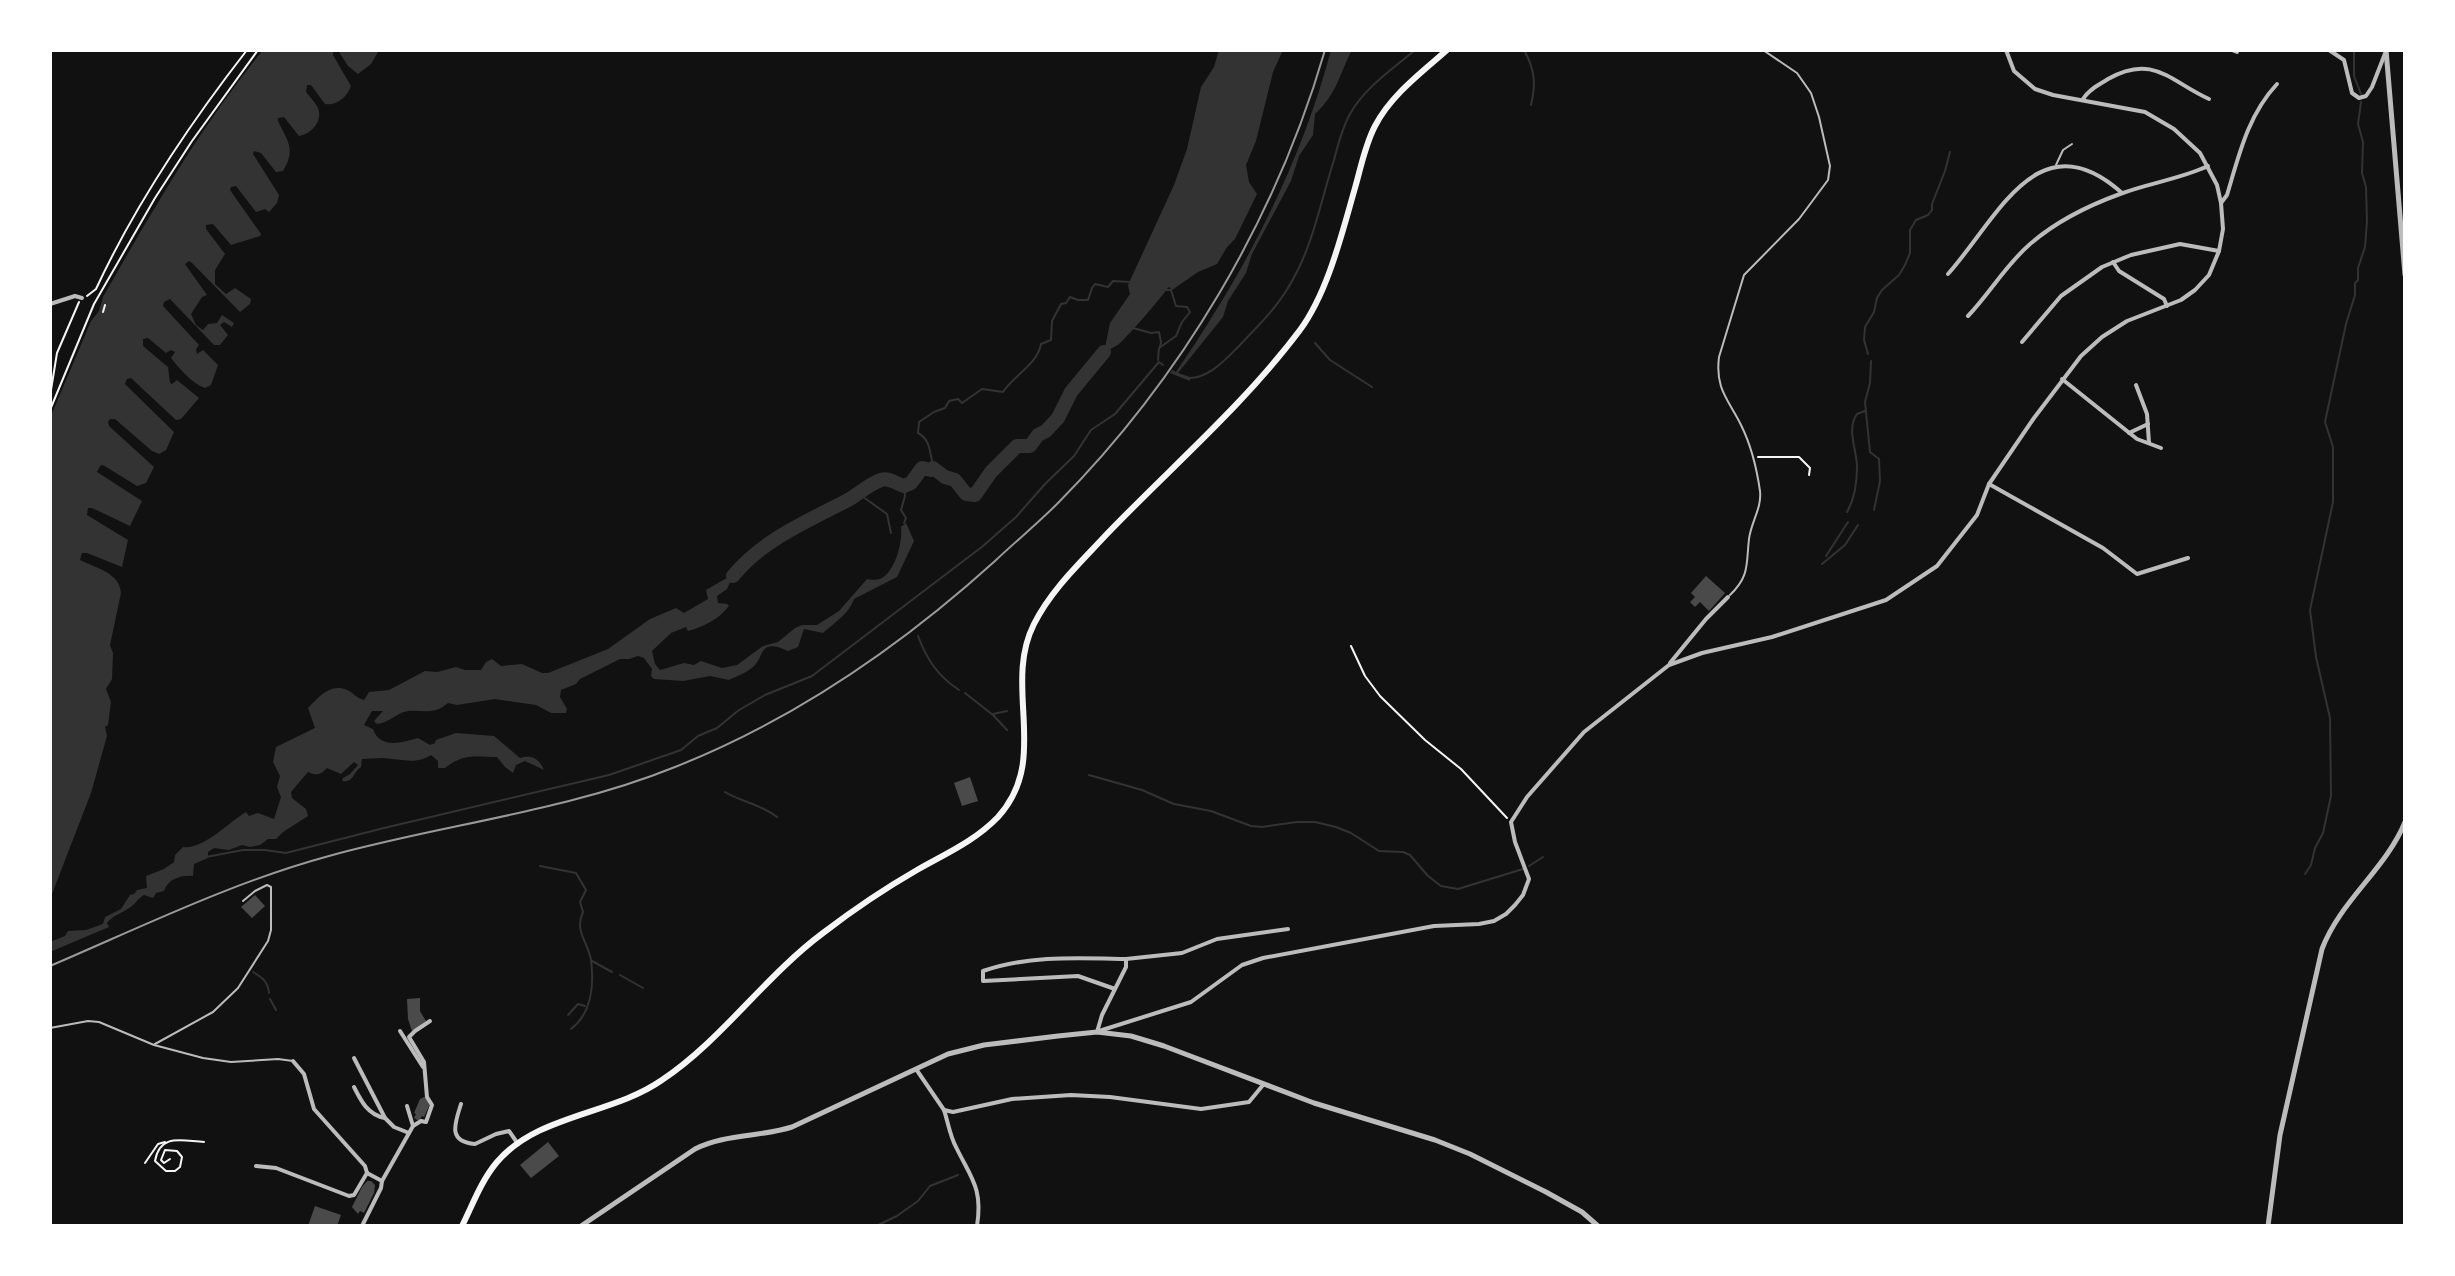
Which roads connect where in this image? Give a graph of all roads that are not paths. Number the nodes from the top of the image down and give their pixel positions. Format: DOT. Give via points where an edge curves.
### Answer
graph roads {
  1 [pos="1447,50"];
  2 [pos="1763,50"];
  3 [pos="2006,50"];
  4 [pos="2329,50"];
  5 [pos="2386,50"];
  6 [pos="2277,84"];
  7 [pos="2083,99"];
  8 [pos="2209,99"];
  9 [pos="2072,144"];
  10 [pos="2056,166"];
  11 [pos="2208,166"];
  12 [pos="2122,193"];
  13 [pos="2221,203"];
  14 [pos="2219,251"];
  15 [pos="2113,262"];
  16 [pos="1948,274"];
  17 [pos="2405,275"];
  18 [pos="84,297"];
  19 [pos="50,304"];
  20 [pos="2167,306"];
  21 [pos="1968,316"];
  22 [pos="2022,342"];
  23 [pos="2062,379"];
  24 [pos="2136,385"];
  25 [pos="2148,424"];
  26 [pos="2129,433"];
  27 [pos="2149,443"];
  28 [pos="2161,448"];
  29 [pos="1989,484"];
  30 [pos="2188,558"];
  31 [pos="1728,597"];
  32 [pos="1669,665"];
  33 [pos="2405,822"];
  34 [pos="243,901"];
  35 [pos="1288,929"];
  36 [pos="1126,959"];
  37 [pos="1115,989"];
  38 [pos="430,1021"];
  39 [pos="50,1028"];
  40 [pos="400,1031"];
  41 [pos="1097,1032"];
  42 [pos="154,1045"];
  43 [pos="354,1058"];
  44 [pos="293,1061"];
  45 [pos="425,1069"];
  46 [pos="916,1069"];
  47 [pos="1263,1085"];
  48 [pos="354,1087"];
  49 [pos="461,1104"];
  50 [pos="407,1106"];
  51 [pos="944,1110"];
  52 [pos="385,1118"];
  53 [pos="413,1126"];
  54 [pos="409,1133"];
  55 [pos="518,1144"];
  56 [pos="256,1166"];
  57 [pos="367,1173"];
  58 [pos="382,1181"];
  59 [pos="362,1226"];
  60 [pos="462,1226"];
  61 [pos="581,1226"];
  62 [pos="977,1226"];
  63 [pos="1598,1226"];
  64 [pos="2268,1226"];
  1 -- 55 [label="main road" via="1402,91 1375,127 1330,269 1299,331 1078,565 1038,615 1021,669 1024,761 1016,789 1000,814 983,832 894,884 810,943 692,1058 662,1080"];
  2 -- 31 [label="lane" via="1806,84 1830,166 1828,180 1807,210 1744,275 1719,357 1722,393 1742,427 1760,495 1747,571"];
  3 -- 7 [label="street" via="2014,71 2035,89"];
  4 -- 5 [label="street" via="2344,60 2352,93 2359,98 2372,87"];
  5 -- 17 [label="street"];
  6 -- 13 [label="street" via="2251,119"];
  7 -- 8 [label="street" via="2116,75 2146,68"];
  7 -- 11 [label="street" via="2145,112 2188,140"];
  9 -- 10 [label="lane"];
  10 -- 12 [label="street" via="2091,171"];
  10 -- 16 [label="street" via="2047,167 2013,194"];
  11 -- 12 [label="street"];
  11 -- 13 [label="street"];
  12 -- 21 [label="street" via="2085,208 2031,243"];
  13 -- 14 [label="street"];
  14 -- 15 [label="street" via="2180,244"];
  14 -- 20 [label="street" via="2209,275 2195,290"];
  15 -- 20 [label="street"];
  15 -- 22 [label="street" via="2061,296"];
  18 -- 19 [label="street"];
  20 -- 23 [label="street" via="2102,337"];
  23 -- 26 [label="street"];
  23 -- 29 [label="street"];
  24 -- 25 [label="street"];
  25 -- 26 [label="street"];
  25 -- 27 [label="street"];
  26 -- 27 [label="street"];
  27 -- 28 [label="street"];
  29 -- 30 [label="street" via="2103,548 2137,574"];
  29 -- 32 [label="street" via="1977,515 1937,566 1886,600"];
  31 -- 32 [label="street"];
  32 -- 41 [label="street" via="1584,732 1527,797 1511,822 1529,879 1506,914 1479,924 1434,926 1263,958 1242,965 1191,1002"];
  33 -- 64 [label="street" via="2322,949 2280,1135"];
  34 -- 42 [label="lane" via="262,887 271,887 270,935 257,962 221,1007"];
  35 -- 36 [label="street" via="1217,939 1182,953"];
  36 -- 37 [label="street"];
  36 -- 37 [label="street" via="1016,963 983,971 983,981 1078,976"];
  37 -- 41 [label="street"];
  38 -- 45 [label="street" via="409,1037"];
  39 -- 42 [label="lane" via="99,1022"];
  40 -- 45 [label="street"];
  41 -- 46 [label="street" via="984,1045"];
  41 -- 47 [label="street" via="1153,1042"];
  42 -- 44 [label="lane" via="231,1062"];
  43 -- 52 [label="street"];
  44 -- 57 [label="street" via="304,1074 314,1109"];
  45 -- 53 [label="street" via="432,1105 426,1122"];
  46 -- 51 [label="street"];
  46 -- 61 [label="street" via="792,1127 704,1145"];
  47 -- 51 [label="street" via="1249,1102 1201,1109 1071,1095"];
  47 -- 63 [label="street" via="1470,1154 1582,1212"];
  48 -- 52 [label="street" via="367,1108"];
  49 -- 55 [label="street" via="455,1123 460,1140 475,1144 509,1131"];
  50 -- 53 [label="street"];
  51 -- 62 [label="street" via="955,1146 974,1179"];
  52 -- 54 [label="street"];
  53 -- 54 [label="street"];
  54 -- 58 [label="street"];
  55 -- 60 [label="main road" via="488,1174"];
  56 -- 57 [label="street" via="276,1168 352,1196"];
  57 -- 58 [label="street"];
  58 -- 59 [label="street"];
}
